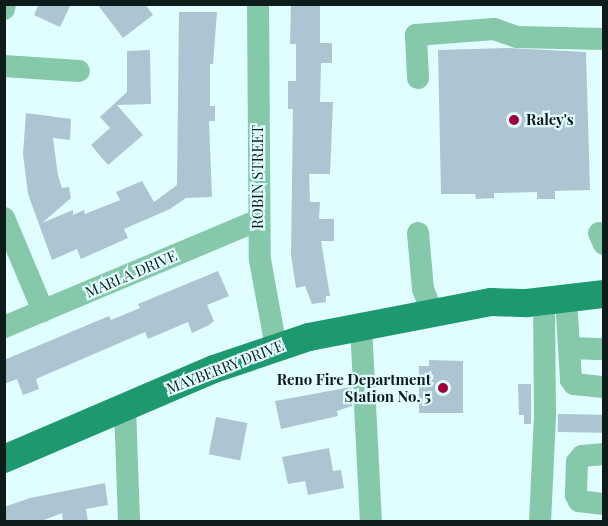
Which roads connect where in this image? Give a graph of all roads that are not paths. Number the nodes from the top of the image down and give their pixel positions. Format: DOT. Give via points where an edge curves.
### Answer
graph roads {
  1 [pos="5,4"];
  2 [pos="258,4"];
  3 [pos="4,9"];
  4 [pos="603,39"];
  5 [pos="4,66"];
  6 [pos="79,71"];
  7 [pos="418,78"];
  8 [pos="4,218"];
  9 [pos="258,220"];
  10 [pos="418,233"];
  11 [pos="603,275"];
  12 [pos="603,294"];
  13 [pos="555,300"];
  14 [pos="491,302"];
  15 [pos="43,311"];
  16 [pos="432,312"];
  17 [pos="361,326"];
  18 [pos="4,327"];
  19 [pos="276,347"];
  20 [pos="570,348"];
  21 [pos="603,349"];
  22 [pos="603,387"];
  23 [pos="125,407"];
  24 [pos="603,454"];
  25 [pos="4,459"];
  26 [pos="603,504"];
  27 [pos="129,522"];
  28 [pos="371,522"];
  29 [pos="540,522"];
  1 -- 3 [label="street"];
  2 -- 9 [label="street, ROBIN STREET"];
  4 -- 7 [label="street" via="517,37 494,29 416,35"];
  5 -- 6 [label="street"];
  8 -- 15 [label="street"];
  9 -- 15 [label="street, MARLA DRIVE"];
  9 -- 19 [label="street, ROBIN STREET" via="260,260"];
  10 -- 16 [label="street" via="423,289"];
  11 -- 14 [label="main road, MAYBERRY DRIVE" via="527,286"];
  12 -- 13 [label="main road, MAYBERRY DRIVE"];
  13 -- 14 [label="main road, MAYBERRY DRIVE"];
  13 -- 20 [label="street"];
  13 -- 29 [label="street"];
  14 -- 16 [label="main road, MAYBERRY DRIVE"];
  15 -- 18 [label="street, MARLA DRIVE"];
  16 -- 17 [label="main road, MAYBERRY DRIVE"];
  17 -- 19 [label="main road, MAYBERRY DRIVE"];
  17 -- 28 [label="street"];
  19 -- 23 [label="main road, MAYBERRY DRIVE"];
  20 -- 21 [label="street"];
  20 -- 22 [label="street" via="574,384"];
  23 -- 25 [label="main road, MAYBERRY DRIVE"];
  23 -- 27 [label="street"];
  24 -- 26 [label="street" via="582,456 577,462 576,495 579,501"];
}
